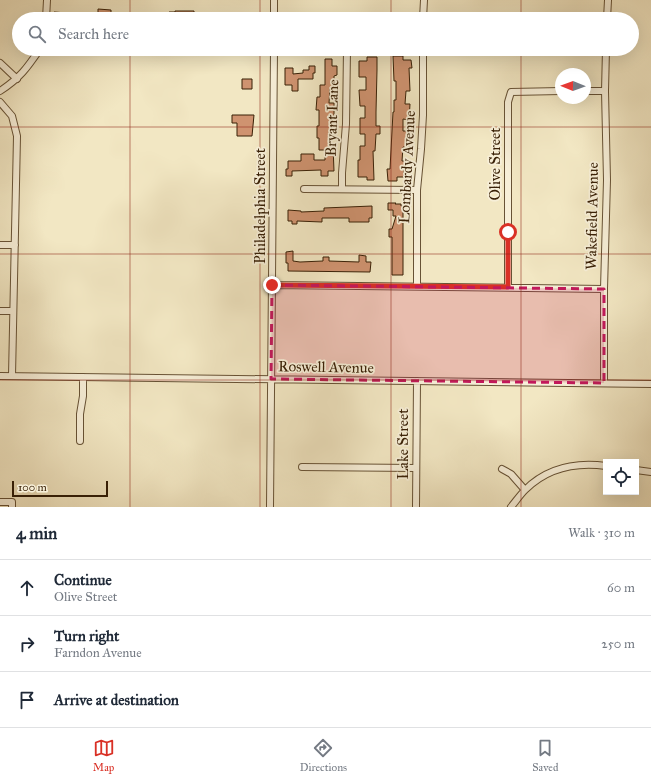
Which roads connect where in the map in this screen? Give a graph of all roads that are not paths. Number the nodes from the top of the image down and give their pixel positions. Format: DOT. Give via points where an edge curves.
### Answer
graph roads {
  1 [pos="47,0"];
  2 [pos="274,0"];
  3 [pos="424,0"];
  4 [pos="608,0"];
  5 [pos="46,12"];
  6 [pos="274,12"];
  7 [pos="424,12"];
  8 [pos="607,12"];
  9 [pos="35,56"];
  10 [pos="274,56"];
  11 [pos="347,56"];
  12 [pos="423,56"];
  13 [pos="606,56"];
  14 [pos="0,63"];
  15 [pos="17,79"];
  16 [pos="0,91"];
  17 [pos="555,91"];
  18 [pos="591,91"];
  19 [pos="605,91"];
  20 [pos="0,102"];
  21 [pos="304,189"];
  22 [pos="342,189"];
  23 [pos="417,190"];
  24 [pos="0,245"];
  25 [pos="15,245"];
  26 [pos="272,285"];
  27 [pos="417,286"];
  28 [pos="508,287"];
  29 [pos="604,289"];
  30 [pos="0,311"];
  31 [pos="13,311"];
  32 [pos="0,376"];
  33 [pos="12,376"];
  34 [pos="83,377"];
  35 [pos="270,379"];
  36 [pos="417,381"];
  37 [pos="604,383"];
  38 [pos="651,384"];
  39 [pos="80,440"];
  40 [pos="603,466"];
  41 [pos="302,467"];
  42 [pos="416,468"];
  43 [pos="502,470"];
  44 [pos="639,470"];
  45 [pos="651,472"];
  46 [pos="525,490"];
  47 [pos="0,502"];
  48 [pos="12,505"];
  49 [pos="270,507"];
  50 [pos="416,507"];
  51 [pos="511,507"];
  1 -- 5 [label="street"];
  2 -- 6 [label="street"];
  3 -- 7 [label="street"];
  4 -- 8 [label="street"];
  9 -- 15 [label="street"];
  10 -- 26 [label="street, Philadelphia Street"];
  11 -- 22 [label="street, Bryant Lane"];
  12 -- 23 [label="street, Lombardy Avenue" via="423,115"];
  13 -- 19 [label="street, Wakefield Avenue"];
  14 -- 15 [label="street"];
  15 -- 16 [label="street"];
  17 -- 28 [label="street, Olive Street" via="511,92 508,102"];
  18 -- 19 [label="street"];
  19 -- 29 [label="street, Wakefield Avenue" via="607,180"];
  20 -- 25 [label="street" via="12,116 17,136"];
  21 -- 22 [label="street"];
  22 -- 23 [label="street"];
  23 -- 27 [label="street, Lombardy Avenue"];
  24 -- 25 [label="street"];
  25 -- 31 [label="street"];
  26 -- 27 [label="street"];
  26 -- 35 [label="street, Philadelphia Street"];
  27 -- 28 [label="street"];
  28 -- 29 [label="street"];
  29 -- 37 [label="street, Wakefield Avenue"];
  30 -- 31 [label="street"];
  31 -- 33 [label="street"];
  32 -- 33 [label="street, Roswell Avenue"];
  33 -- 34 [label="street, Roswell Avenue"];
  34 -- 35 [label="street, Roswell Avenue"];
  34 -- 39 [label="street"];
  35 -- 36 [label="street, Roswell Avenue"];
  35 -- 49 [label="street, Philadelphia Street"];
  36 -- 37 [label="street, Roswell Avenue"];
  36 -- 42 [label="street, Lake Street"];
  37 -- 38 [label="street, Roswell Avenue"];
  40 -- 46 [label="street" via="582,464 555,470"];
  41 -- 42 [label="street"];
  42 -- 50 [label="street, Lake Street"];
  43 -- 46 [label="street" via="511,474"];
  44 -- 45 [label="street"];
  46 -- 51 [label="street"];
  47 -- 48 [label="street"];
}
